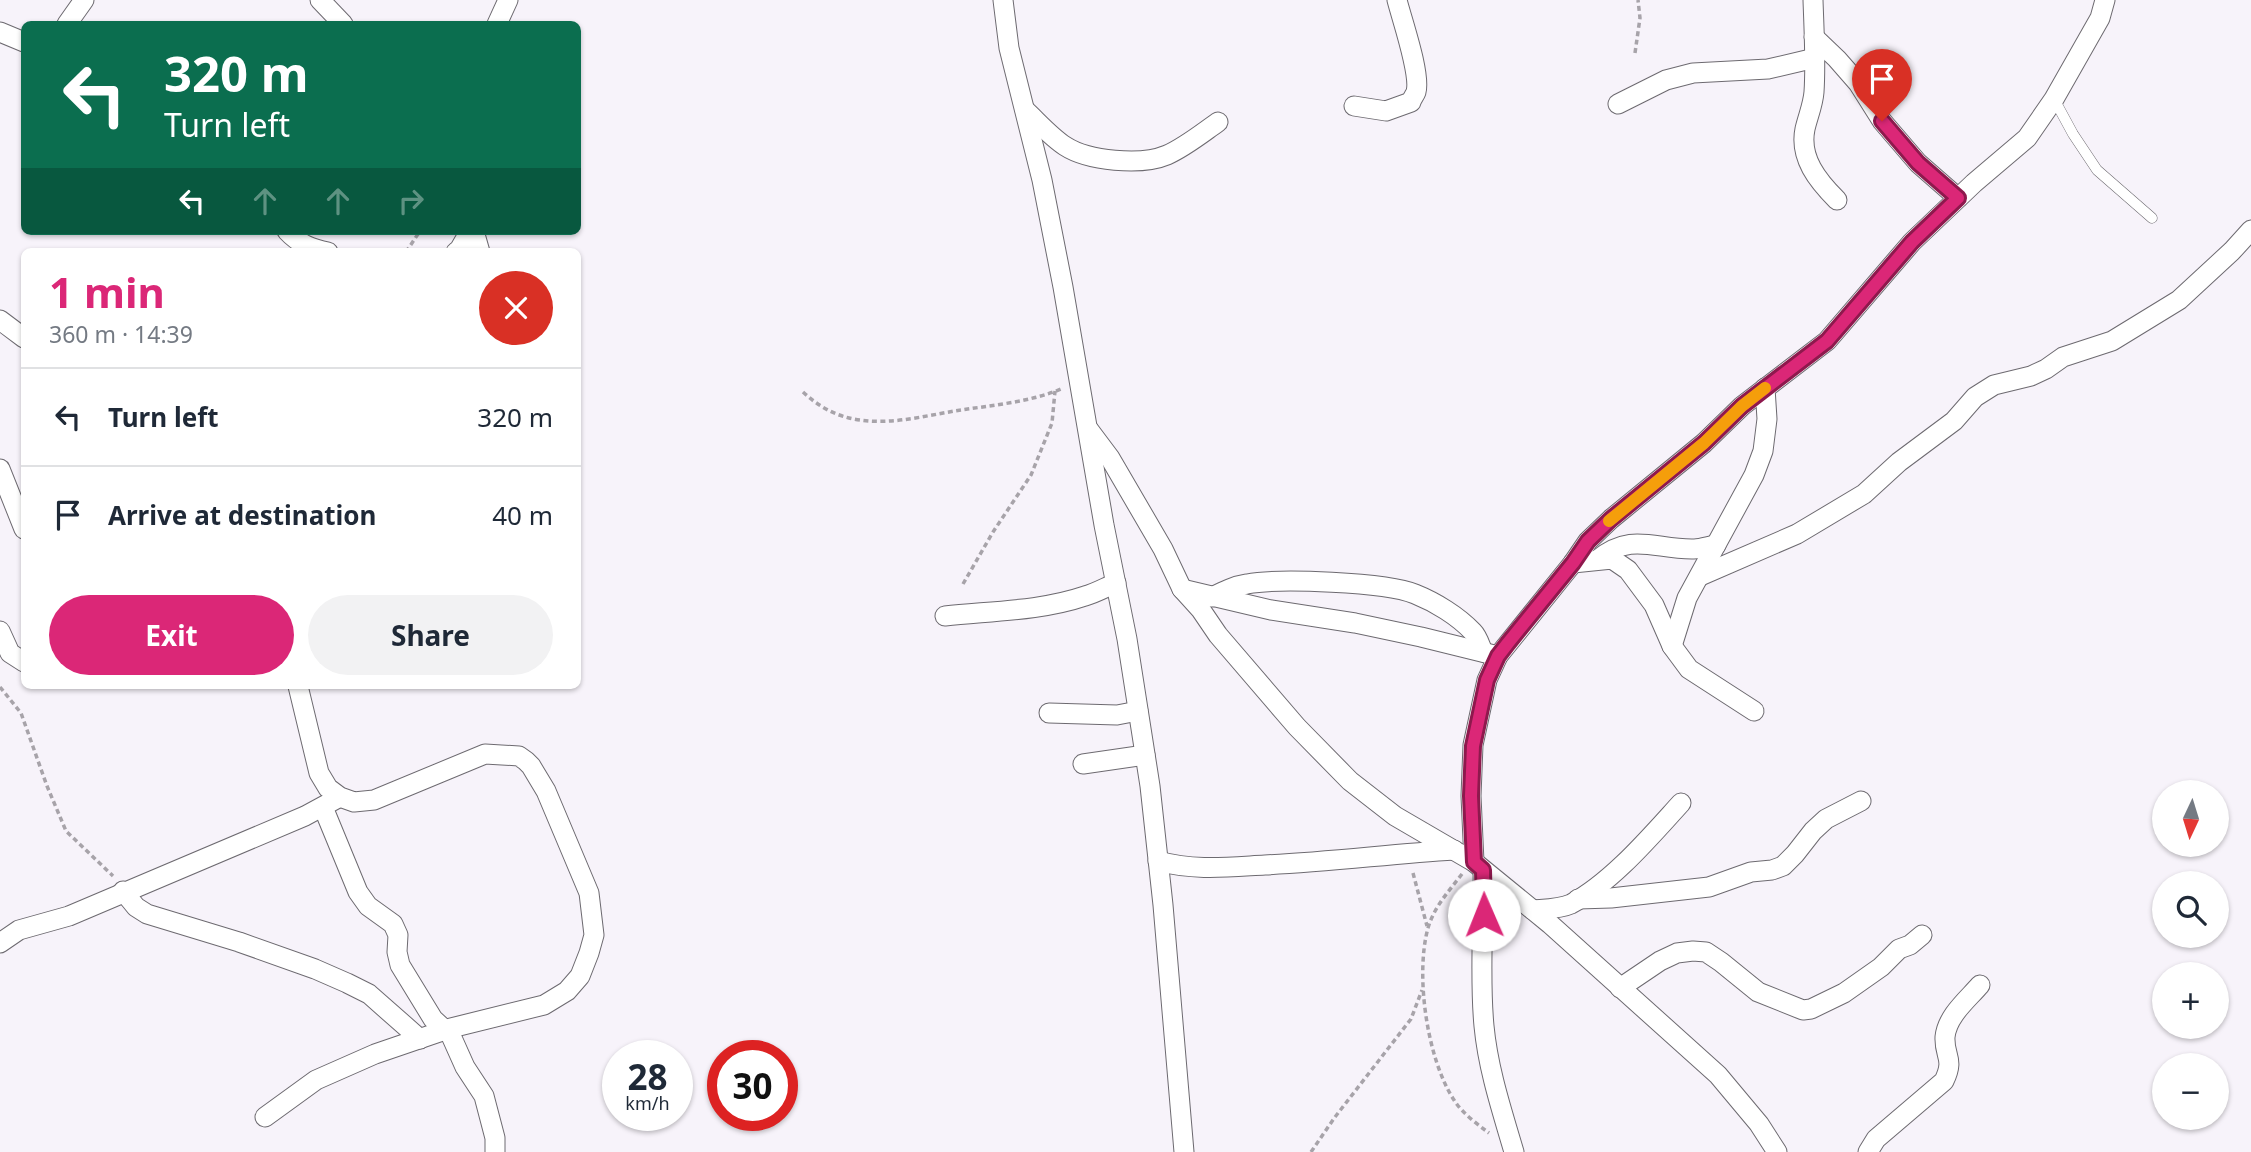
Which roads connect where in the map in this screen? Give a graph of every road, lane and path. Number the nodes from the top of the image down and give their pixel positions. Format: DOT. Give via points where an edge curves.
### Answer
graph roads {
  1 [pos="84,0"];
  2 [pos="320,0"];
  3 [pos="508,0"];
  4 [pos="1003,0"];
  5 [pos="1397,0"];
  6 [pos="1637,0"];
  7 [pos="1813,0"];
  8 [pos="2105,0"];
  9 [pos="69,21"];
  10 [pos="339,21"];
  11 [pos="498,21"];
  12 [pos="0,32"];
  13 [pos="1814,37"];
  14 [pos="21,41"];
  15 [pos="1635,53"];
  16 [pos="1815,58"];
  17 [pos="2054,99"];
  18 [pos="1618,104"];
  19 [pos="1354,106"];
  20 [pos="1025,110"];
  21 [pos="1217,122"];
  22 [pos="1958,198"];
  23 [pos="1837,200"];
  24 [pos="2152,218"];
  25 [pos="2251,230"];
  26 [pos="293,241"];
  27 [pos="310,248"];
  28 [pos="0,320"];
  29 [pos="21,336"];
  30 [pos="1079,381"];
  31 [pos="1765,388"];
  32 [pos="1055,391"];
  33 [pos="803,392"];
  34 [pos="1087,427"];
  35 [pos="0,468"];
  36 [pos="21,521"];
  37 [pos="1716,545"];
  38 [pos="1597,560"];
  39 [pos="1573,563"];
  40 [pos="1700,576"];
  41 [pos="1116,583"];
  42 [pos="963,584"];
  43 [pos="1182,589"];
  44 [pos="1212,597"];
  45 [pos="945,616"];
  46 [pos="0,631"];
  47 [pos="1672,646"];
  48 [pos="1490,654"];
  49 [pos="12,660"];
  50 [pos="0,687"];
  51 [pos="299,689"];
  52 [pos="1138,711"];
  53 [pos="1754,711"];
  54 [pos="1049,713"];
  55 [pos="1144,755"];
  56 [pos="1083,764"];
  57 [pos="1861,801"];
  58 [pos="332,802"];
  59 [pos="1681,803"];
  60 [pos="1407,853"];
  61 [pos="1470,860"];
  62 [pos="1158,861"];
  63 [pos="125,891"];
  64 [pos="1578,899"];
  65 [pos="1533,909"];
  66 [pos="1428,928"];
  67 [pos="1922,935"];
  68 [pos="0,943"];
  69 [pos="1980,985"];
  70 [pos="1423,986"];
  71 [pos="1620,988"];
  72 [pos="446,1030"];
  73 [pos="420,1039"];
  74 [pos="265,1117"];
  75 [pos="1493,1137"];
  76 [pos="495,1152"];
  77 [pos="1184,1152"];
  78 [pos="1311,1152"];
  79 [pos="1514,1152"];
  80 [pos="1777,1152"];
  81 [pos="1868,1152"];
  1 -- 9 [label="street"];
  2 -- 10 [label="street"];
  3 -- 11 [label="street"];
  4 -- 20 [label="street" via="1009,48"];
  5 -- 19 [label="street" via="1413,58 1416,91 1411,102 1386,111"];
  6 -- 15 [label="path" via="1640,18"];
  7 -- 13 [label="street"];
  8 -- 17 [label="street" via="2100,18"];
  12 -- 14 [label="street"];
  13 -- 16 [label="street"];
  13 -- 22 [label="street" via="1858,83 1882,121 1918,163"];
  16 -- 18 [label="street" via="1768,69 1693,73 1666,80"];
  16 -- 23 [label="street" via="1805,146 1814,173"];
  17 -- 22 [label="street" via="2027,138"];
  17 -- 24 [label="lane" via="2097,170"];
  20 -- 21 [label="street" via="1076,152 1124,160 1165,156"];
  20 -- 30 [label="street"];
  22 -- 31 [label="street" via="1912,242 1827,341"];
  25 -- 40 [label="street" via="2179,300 2112,341 2063,356 2031,376 1994,385 1855,500 1797,534"];
  26 -- 27 [label="street"];
  28 -- 29 [label="street"];
  30 -- 32 [label="path"];
  30 -- 34 [label="street"];
  31 -- 37 [label="street" via="1763,451"];
  31 -- 39 [label="street" via="1611,519"];
  32 -- 33 [label="path" via="887,422 834,413"];
  32 -- 42 [label="path" via="1052,423 1031,475"];
  34 -- 41 [label="street"];
  34 -- 43 [label="street" via="1110,458"];
  35 -- 36 [label="street"];
  37 -- 38 [label="street" via="1696,549 1623,544"];
  37 -- 40 [label="street"];
  38 -- 39 [label="street"];
  38 -- 47 [label="street" via="1612,559 1628,570 1654,605"];
  39 -- 48 [label="street"];
  40 -- 47 [label="street" via="1687,598"];
  41 -- 45 [label="street" via="1054,603"];
  41 -- 52 [label="street"];
  43 -- 44 [label="street"];
  43 -- 61 [label="street" via="1262,688 1350,781 1395,816"];
  44 -- 48 [label="street" via="1369,625"];
  44 -- 48 [label="street" via="1255,582 1388,587 1413,593 1450,613"];
  46 -- 49 [label="street"];
  47 -- 53 [label="street" via="1689,669"];
  48 -- 61 [label="street" via="1473,746"];
  50 -- 63 [label="path" via="21,713 66,831"];
  51 -- 58 [label="street" via="319,772"];
  52 -- 54 [label="street" via="1116,715"];
  52 -- 55 [label="street"];
  55 -- 56 [label="street"];
  55 -- 62 [label="street"];
  57 -- 64 [label="street" via="1826,819 1783,866 1772,870 1751,872 1709,887"];
  58 -- 63 [label="street"];
  58 -- 72 [label="street" via="358,892 368,906 393,924 400,965 433,1019"];
  58 -- 72 [label="street" via="374,800 485,754 519,756 546,791 589,892 594,934 580,976 544,1005"];
  59 -- 64 [label="street" via="1622,864"];
  60 -- 61 [label="street"];
  60 -- 62 [label="street" via="1203,868"];
  60 -- 66 [label="path"];
  61 -- 65 [label="street"];
  61 -- 66 [label="path"];
  61 -- 79 [label="street" via="1484,1028"];
  62 -- 77 [label="street"];
  63 -- 68 [label="street" via="69,916 19,930"];
  63 -- 73 [label="street" via="147,914 315,969 369,994"];
  64 -- 65 [label="street" via="1569,905"];
  65 -- 71 [label="street"];
  66 -- 70 [label="path"];
  67 -- 71 [label="street" via="1844,993 1811,1010 1758,992 1721,962 1693,951 1660,961"];
  69 -- 81 [label="street" via="1948,1024 1945,1046 1950,1060 1944,1081 1876,1139"];
  70 -- 75 [label="path" via="1439,1069 1454,1100"];
  70 -- 78 [label="path" via="1411,1019"];
  71 -- 80 [label="street" via="1718,1075"];
  72 -- 73 [label="street"];
  72 -- 76 [label="street" via="484,1096"];
  73 -- 74 [label="street" via="316,1080"];
}
